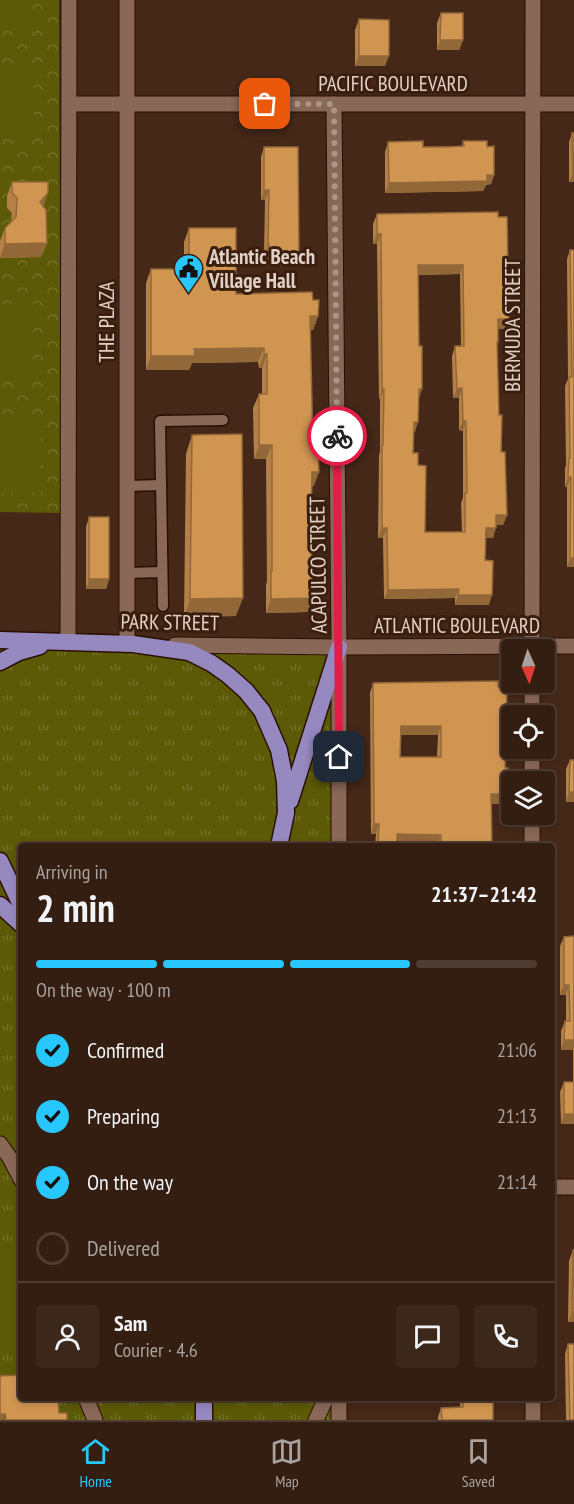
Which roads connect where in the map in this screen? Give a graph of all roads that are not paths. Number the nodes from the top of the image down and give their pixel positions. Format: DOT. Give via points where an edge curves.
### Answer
graph roads {
  1 [pos="69,0"];
  2 [pos="127,0"];
  3 [pos="533,0"];
  4 [pos="69,104"];
  5 [pos="127,104"];
  6 [pos="334,104"];
  7 [pos="534,104"];
  8 [pos="574,104"];
  9 [pos="223,420"];
  10 [pos="161,485"];
  11 [pos="127,486"];
  12 [pos="162,572"];
  13 [pos="127,573"];
  14 [pos="163,606"];
  15 [pos="532,639"];
  16 [pos="0,640"];
  17 [pos="68,642"];
  18 [pos="130,644"];
  19 [pos="574,646"];
  20 [pos="339,647"];
  21 [pos="555,647"];
  22 [pos="501,648"];
  23 [pos="0,663"];
  24 [pos="286,813"];
  25 [pos="532,825"];
  26 [pos="280,843"];
  27 [pos="339,843"];
  28 [pos="532,843"];
  29 [pos="0,861"];
  30 [pos="18,899"];
  31 [pos="0,905"];
  32 [pos="18,921"];
  33 [pos="0,1144"];
  34 [pos="18,1173"];
  35 [pos="555,1187"];
  36 [pos="574,1187"];
  37 [pos="87,1401"];
  38 [pos="325,1401"];
  39 [pos="339,1401"];
  40 [pos="533,1401"];
  41 [pos="95,1420"];
  42 [pos="316,1420"];
  43 [pos="339,1420"];
  44 [pos="533,1420"];
  1 -- 4 [label="street, THE PLAZA"];
  2 -- 5 [label="street, THE PLAZA"];
  3 -- 7 [label="street, BERMUDA STREET"];
  4 -- 5 [label="street, PACIFIC BOULEVARD"];
  4 -- 17 [label="street, THE PLAZA"];
  5 -- 6 [label="street, PACIFIC BOULEVARD"];
  5 -- 11 [label="street, THE PLAZA"];
  6 -- 7 [label="street, PACIFIC BOULEVARD"];
  6 -- 20 [label="street, ACAPULCO STREET"];
  7 -- 8 [label="street, PACIFIC BOULEVARD"];
  7 -- 15 [label="street, BERMUDA STREET"];
  9 -- 10 [label="lane" via="160,421"];
  10 -- 11 [label="lane"];
  10 -- 12 [label="lane"];
  11 -- 13 [label="street, THE PLAZA"];
  12 -- 13 [label="lane"];
  12 -- 14 [label="lane"];
  13 -- 18 [label="street, THE PLAZA"];
  16 -- 17 [label="highway, PARK STREET"];
  17 -- 18 [label="highway, PARK STREET"];
  17 -- 23 [label="highway" via="19,652"];
  18 -- 20 [label="street, PARK STREET"];
  18 -- 24 [label="highway" via="189,652 211,663 246,691 261,711 279,750"];
  19 -- 21 [label="street, ATLANTIC BOULEVARD"];
  20 -- 22 [label="street, ATLANTIC BOULEVARD"];
  20 -- 24 [label="highway"];
  20 -- 27 [label="street, ACAPULCO STREET"];
  24 -- 26 [label="highway"];
  25 -- 28 [label="street"];
  29 -- 30 [label="highway"];
  31 -- 32 [label="highway"];
  33 -- 34 [label="street"];
  35 -- 36 [label="street"];
  37 -- 41 [label="street"];
  38 -- 42 [label="street"];
  39 -- 43 [label="street"];
  40 -- 44 [label="street"];
}
